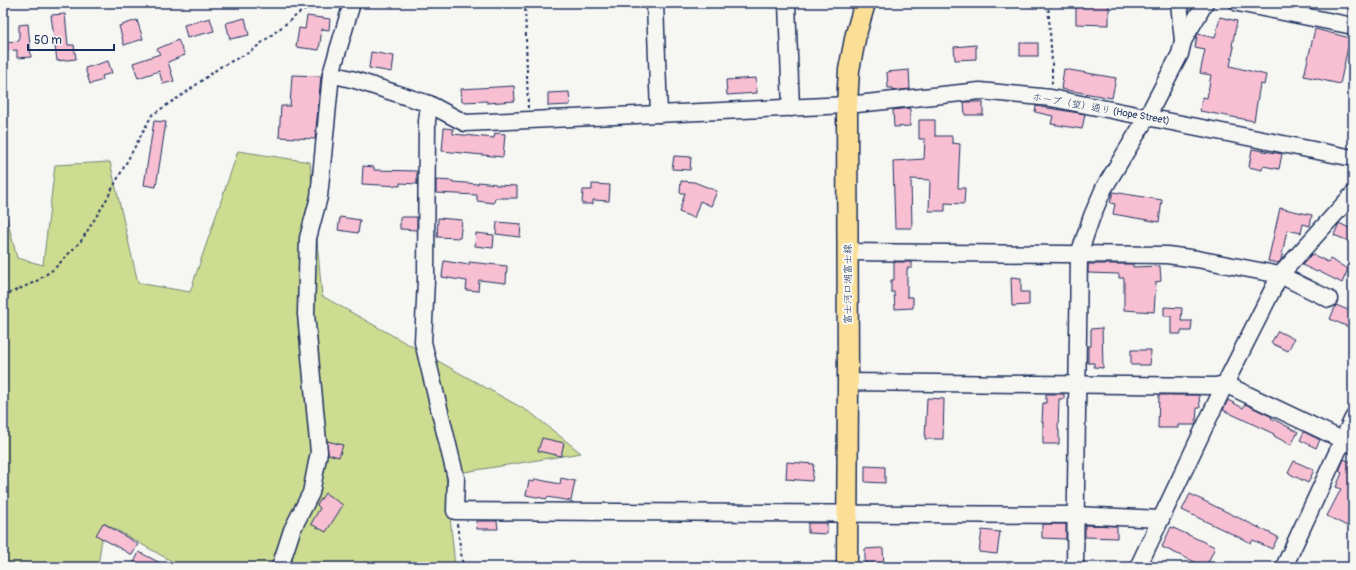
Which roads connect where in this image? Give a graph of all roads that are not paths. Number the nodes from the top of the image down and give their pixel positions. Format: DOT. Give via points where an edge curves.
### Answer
graph roads {
  1 [pos="352,3"];
  2 [pos="655,3"];
  3 [pos="787,3"];
  4 [pos="865,3"];
  5 [pos="1179,3"];
  6 [pos="1205,3"];
  7 [pos="1238,3"];
  8 [pos="1353,26"];
  9 [pos="1183,41"];
  10 [pos="332,74"];
  11 [pos="429,104"];
  12 [pos="847,105"];
  13 [pos="791,108"];
  14 [pos="659,114"];
  15 [pos="1147,117"];
  16 [pos="1353,158"];
  17 [pos="1353,194"];
  18 [pos="848,252"];
  19 [pos="1079,254"];
  20 [pos="1280,275"];
  21 [pos="1329,299"];
  22 [pos="848,382"];
  23 [pos="1226,384"];
  24 [pos="1077,385"];
  25 [pos="1353,418"];
  26 [pos="1348,442"];
  27 [pos="846,514"];
  28 [pos="1075,515"];
  29 [pos="1161,518"];
  30 [pos="280,567"];
  31 [pos="846,567"];
  32 [pos="1075,567"];
  33 [pos="1138,567"];
  34 [pos="1284,567"];
  1 -- 10 [label="street"];
  2 -- 14 [label="street"];
  3 -- 13 [label="street"];
  4 -- 12 [label="main road, 富士河口湖富士線" via="849,70"];
  5 -- 9 [label="street"];
  6 -- 9 [label="street"];
  7 -- 8 [label="street"];
  9 -- 15 [label="street" via="1180,54"];
  10 -- 11 [label="street, ホープ（望）通り (Hope Street)"];
  10 -- 30 [label="street" via="319,197 308,238 306,314 319,452 311,493 292,530"];
  11 -- 14 [label="street, ホープ（望）通り (Hope Street)" via="465,123"];
  11 -- 27 [label="street" via="423,342 456,478 455,511"];
  12 -- 13 [label="street, ホープ（望）通り (Hope Street)"];
  12 -- 15 [label="street, ホープ（望）通り (Hope Street)" via="980,91 1051,98"];
  12 -- 18 [label="main road, 富士河口湖富士線"];
  13 -- 14 [label="street, ホープ（望）通り (Hope Street)"];
  15 -- 16 [label="street, ホープ（望）通り (Hope Street)"];
  15 -- 19 [label="street" via="1104,188"];
  17 -- 20 [label="street"];
  18 -- 19 [label="street"];
  18 -- 22 [label="main road, 富士河口湖富士線"];
  19 -- 20 [label="street" via="1167,255"];
  19 -- 24 [label="street"];
  20 -- 21 [label="street"];
  20 -- 23 [label="street"];
  22 -- 24 [label="street"];
  22 -- 27 [label="main road, 富士河口湖富士線"];
  23 -- 24 [label="street"];
  23 -- 26 [label="street"];
  23 -- 29 [label="street"];
  24 -- 28 [label="street"];
  25 -- 26 [label="street"];
  26 -- 34 [label="street"];
  27 -- 28 [label="street"];
  27 -- 31 [label="main road, 富士河口湖富士線"];
  28 -- 29 [label="street"];
  28 -- 32 [label="street"];
  29 -- 33 [label="street"];
}
